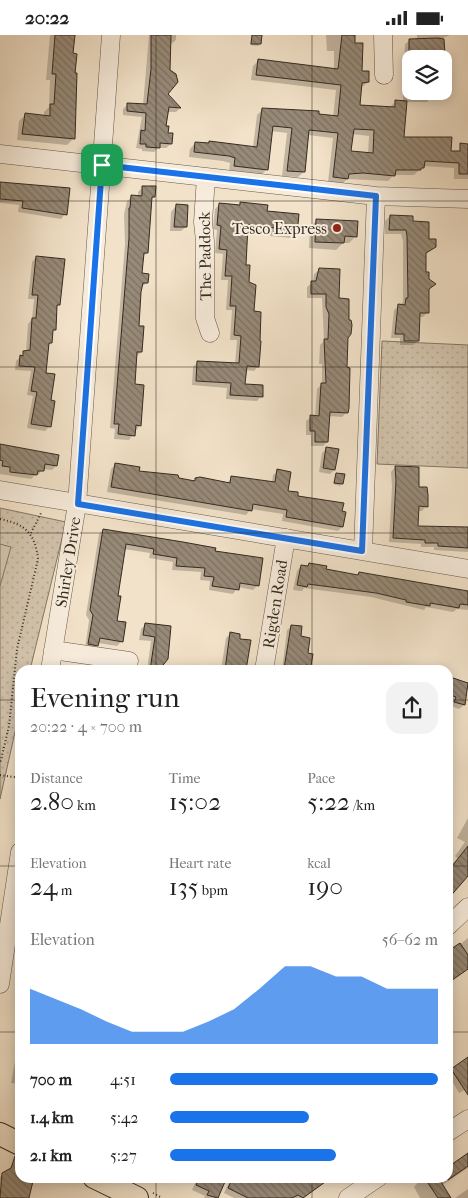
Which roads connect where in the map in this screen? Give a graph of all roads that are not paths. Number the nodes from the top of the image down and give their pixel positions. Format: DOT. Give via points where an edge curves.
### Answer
graph roads {
  1 [pos="111,35"];
  2 [pos="383,35"];
  3 [pos="384,75"];
  4 [pos="0,154"];
  5 [pos="102,165"];
  6 [pos="206,177"];
  7 [pos="376,196"];
  8 [pos="468,199"];
  9 [pos="210,333"];
  10 [pos="0,491"];
  11 [pos="78,504"];
  12 [pos="286,538"];
  13 [pos="362,551"];
  14 [pos="468,569"];
  15 [pos="53,650"];
  16 [pos="128,661"];
  17 [pos="51,665"];
  18 [pos="265,665"];
  19 [pos="15,893"];
  20 [pos="468,907"];
  21 [pos="453,921"];
  22 [pos="0,985"];
  23 [pos="468,1119"];
  24 [pos="453,1129"];
  25 [pos="0,1134"];
  26 [pos="15,1142"];
  27 [pos="106,1183"];
  28 [pos="370,1183"];
  29 [pos="137,1198"];
  30 [pos="348,1198"];
  1 -- 5 [label="street, Shirley Drive"];
  2 -- 3 [label="street"];
  4 -- 5 [label="street"];
  5 -- 6 [label="street"];
  5 -- 11 [label="street, Shirley Drive"];
  6 -- 7 [label="street"];
  6 -- 9 [label="street, The Paddock" via="203,222 206,318"];
  7 -- 8 [label="street"];
  7 -- 13 [label="street"];
  10 -- 11 [label="street"];
  11 -- 12 [label="street"];
  11 -- 15 [label="street, Shirley Drive"];
  12 -- 13 [label="street"];
  12 -- 18 [label="street, Rigden Road"];
  13 -- 14 [label="street"];
  15 -- 16 [label="street"];
  15 -- 17 [label="street, Shirley Drive"];
  19 -- 22 [label="street"];
  20 -- 21 [label="street"];
  23 -- 24 [label="street"];
  25 -- 26 [label="main road"];
  27 -- 29 [label="main road"];
  28 -- 30 [label="street"];
}
